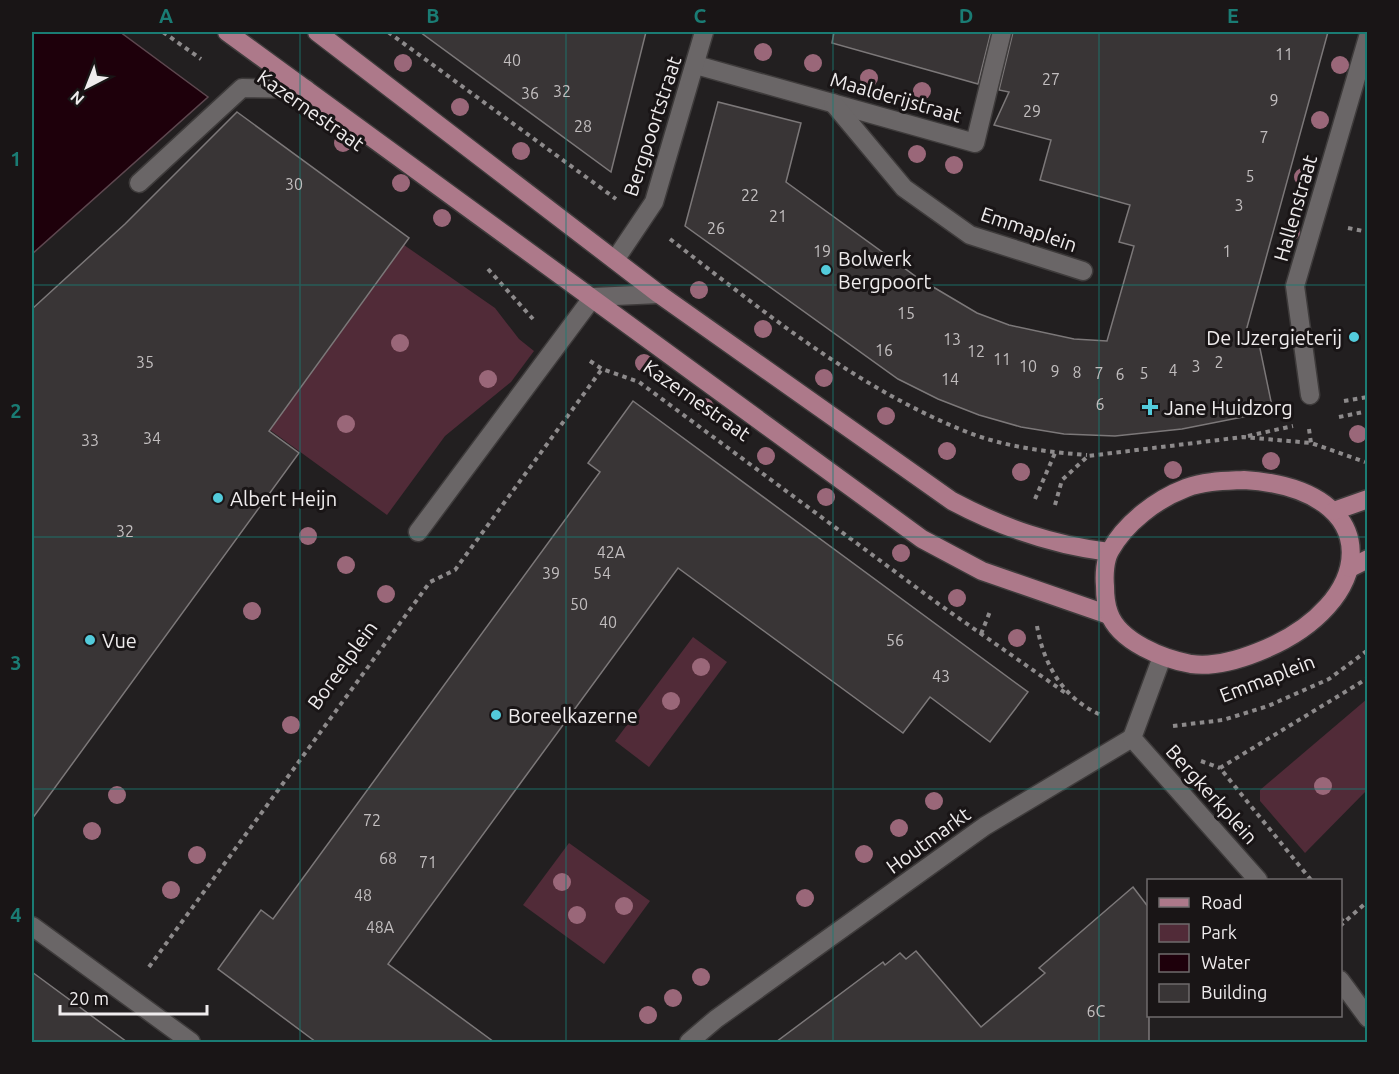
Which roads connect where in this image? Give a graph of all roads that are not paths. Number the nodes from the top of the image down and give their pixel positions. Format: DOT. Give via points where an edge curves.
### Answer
graph roads {
  1 [pos="227,32"];
  2 [pos="317,32"];
  3 [pos="704,32"];
  4 [pos="1002,32"];
  5 [pos="1368,37"];
  6 [pos="696,65"];
  7 [pos="306,89"];
  8 [pos="833,103"];
  9 [pos="139,183"];
  10 [pos="615,260"];
  11 [pos="1083,271"];
  12 [pos="659,294"];
  13 [pos="593,297"];
  14 [pos="1310,395"];
  15 [pos="1368,499"];
  16 [pos="1334,511"];
  17 [pos="418,532"];
  18 [pos="1109,552"];
  19 [pos="1368,559"];
  20 [pos="1350,568"];
  21 [pos="1109,615"];
  22 [pos="1162,657"];
  23 [pos="1134,732"];
  24 [pos="1257,879"];
  25 [pos="32,926"];
  26 [pos="1342,981"];
  27 [pos="1368,1018"];
  28 [pos="191,1042"];
  29 [pos="689,1042"];
  1 -- 7 [label="main road, Kazernestraat"];
  2 -- 10 [label="main road"];
  3 -- 6 [label="street, Bergpoortstraat"];
  4 -- 8 [label="street, Maalderijstraat" via="975,143"];
  5 -- 14 [label="street, Hallenstraat" via="1295,286"];
  6 -- 8 [label="street, Maalderijstraat"];
  6 -- 10 [label="street, Bergpoortstraat" via="654,202"];
  7 -- 9 [label="street" via="242,88"];
  7 -- 13 [label="main road, Kazernestraat"];
  8 -- 11 [label="street, Emmaplein" via="904,188 970,235"];
  10 -- 12 [label="main road"];
  12 -- 13 [label="street"];
  12 -- 18 [label="main road" via="952,501 1047,542"];
  13 -- 17 [label="street"];
  13 -- 21 [label="main road, Kazernestraat" via="922,539 982,571"];
  15 -- 16 [label="main road"];
  16 -- 18 [label="main road" via="1299,489 1269,482 1213,481 1158,501 1121,535"];
  16 -- 20 [label="main road, Emmaplein" via="1346,532"];
  18 -- 21 [label="main road" via="1104,576"];
  19 -- 20 [label="main road"];
  20 -- 22 [label="main road, Emmaplein" via="1343,588 1310,626 1276,645 1235,660 1210,664"];
  21 -- 22 [label="main road, Emmaplein" via="1134,640"];
  22 -- 23 [label="street"];
  23 -- 24 [label="street, Bergkerkplein"];
  23 -- 29 [label="street, Houtmarkt" via="985,826"];
  25 -- 28 [label="street"];
  26 -- 27 [label="street"];
}
